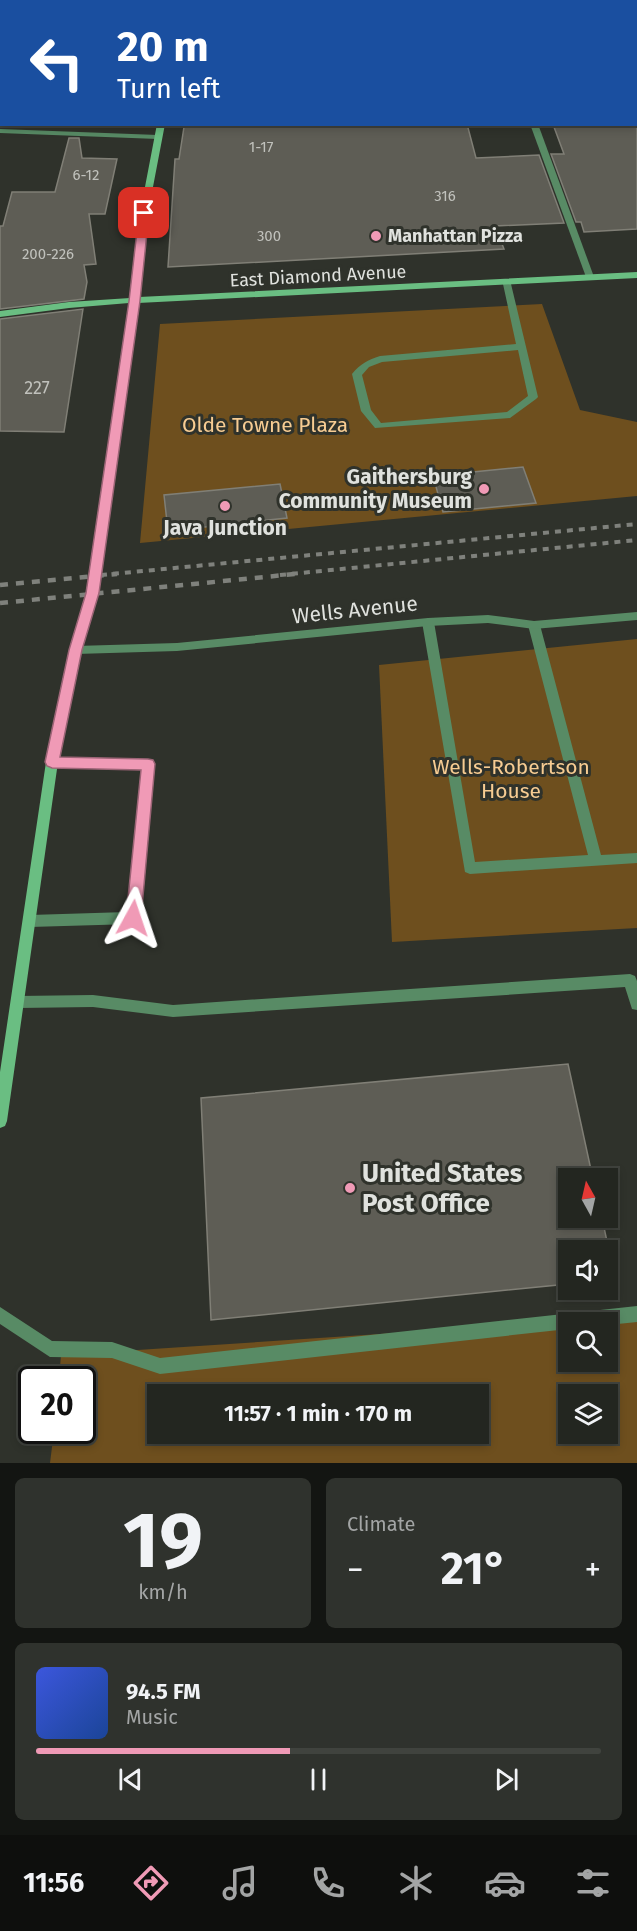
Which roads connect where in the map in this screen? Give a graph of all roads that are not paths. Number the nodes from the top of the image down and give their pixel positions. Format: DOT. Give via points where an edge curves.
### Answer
graph roads {
  1 [pos="161,126"];
  2 [pos="535,126"];
  3 [pos="0,131"];
  4 [pos="158,137"];
  5 [pos="637,274"];
  6 [pos="590,277"];
  7 [pos="507,284"];
  8 [pos="134,301"];
  9 [pos="0,314"];
  10 [pos="521,347"];
  11 [pos="637,616"];
  12 [pos="428,622"];
  13 [pos="534,625"];
  14 [pos="76,650"];
  15 [pos="52,762"];
  16 [pos="637,858"];
  17 [pos="596,860"];
  18 [pos="30,921"];
  19 [pos="18,1002"];
  20 [pos="637,1004"];
  21 [pos="0,1121"];
  22 [pos="637,1314"];
  23 [pos="0,1315"];
  1 -- 4 [label="street"];
  2 -- 6 [label="street"];
  3 -- 4 [label="street"];
  4 -- 8 [label="street"];
  5 -- 6 [label="street, East Diamond Avenue"];
  6 -- 7 [label="street, East Diamond Avenue"];
  7 -- 8 [label="street, East Diamond Avenue"];
  7 -- 10 [label="street"];
  8 -- 9 [label="street, East Diamond Avenue"];
  8 -- 14 [label="street" via="93,593"];
  10 -- 10 [label="street" via="380,359 366,364 357,374 366,411 379,426 510,415 533,397"];
  11 -- 13 [label="street, Wells Avenue"];
  12 -- 13 [label="street, Wells Avenue" via="488,619"];
  12 -- 14 [label="street, Wells Avenue" via="177,647"];
  12 -- 17 [label="street" via="470,868"];
  13 -- 17 [label="street"];
  14 -- 15 [label="street"];
  15 -- 18 [label="street"];
  15 -- 18 [label="street" via="148,764 133,918"];
  16 -- 17 [label="street"];
  18 -- 19 [label="street"];
  19 -- 20 [label="street" via="93,1001 173,1011 630,980"];
  19 -- 21 [label="street"];
  22 -- 23 [label="street" via="160,1366 112,1350 50,1349"];
}
